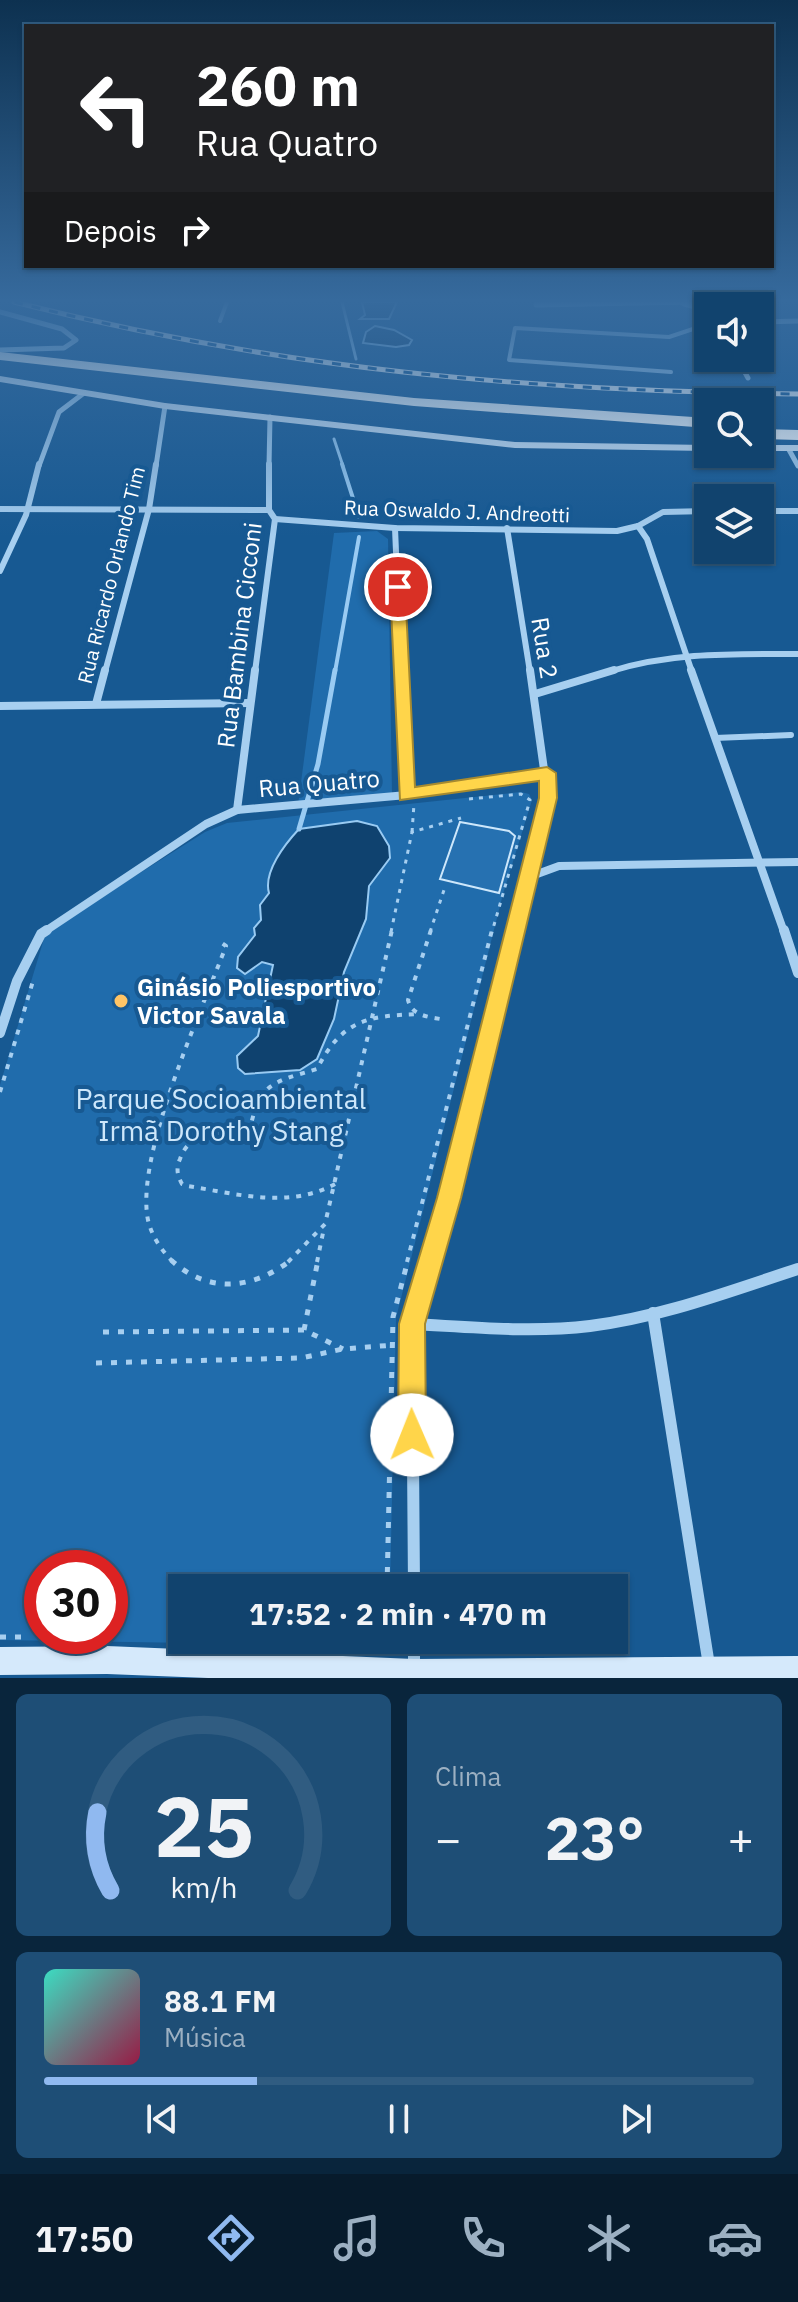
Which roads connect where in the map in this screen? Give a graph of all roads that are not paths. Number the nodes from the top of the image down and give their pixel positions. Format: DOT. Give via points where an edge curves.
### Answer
graph roads {
  1 [pos="8,380"];
  2 [pos="125,380"];
  3 [pos="216,380"];
  4 [pos="64,389"];
  5 [pos="84,393"];
  6 [pos="62,405"];
  7 [pos="165,406"];
  8 [pos="270,417"];
  9 [pos="694,422"];
  10 [pos="774,425"];
  11 [pos="798,425"];
  12 [pos="694,432"];
  13 [pos="774,438"];
  14 [pos="795,444"];
  15 [pos="774,446"];
  16 [pos="694,448"];
  17 [pos="798,466"];
  18 [pos="0,509"];
  19 [pos="149,509"];
  20 [pos="28,510"];
  21 [pos="269,510"];
  22 [pos="694,511"];
  23 [pos="774,511"];
  24 [pos="798,511"];
  25 [pos="275,519"];
  26 [pos="638,526"];
  27 [pos="395,528"];
  28 [pos="507,528"];
  29 [pos="0,571"];
  30 [pos="684,654"];
  31 [pos="798,654"];
  32 [pos="535,694"];
  33 [pos="250,703"];
  34 [pos="96,704"];
  35 [pos="0,706"];
  36 [pos="791,735"];
  37 [pos="715,738"];
  38 [pos="547,773"];
  39 [pos="407,795"];
  40 [pos="237,810"];
  41 [pos="798,862"];
  42 [pos="762,863"];
  43 [pos="529,877"];
  44 [pos="798,973"];
  45 [pos="0,1033"];
  46 [pos="798,1269"];
  47 [pos="653,1313"];
  48 [pos="412,1324"];
  49 [pos="414,1574"];
  50 [pos="414,1654"];
  51 [pos="0,1661"];
  52 [pos="106,1669"];
  53 [pos="798,1670"];
  54 [pos="711,1674"];
  55 [pos="414,1675"];
  1 -- 4 [label="street"];
  2 -- 12 [label="highway" via="315,402"];
  3 -- 9 [label="highway" via="414,402"];
  4 -- 5 [label="street"];
  4 -- 6 [label="street"];
  5 -- 6 [label="street"];
  5 -- 7 [label="street"];
  6 -- 20 [label="street" via="45,443"];
  7 -- 8 [label="street"];
  7 -- 19 [label="street, Rua Ricardo Orlando Tim"];
  8 -- 16 [label="street" via="515,445"];
  8 -- 21 [label="street, Rua Bambina Cicconi"];
  10 -- 11 [label="highway"];
  13 -- 14 [label="highway"];
  14 -- 15 [label="street"];
  14 -- 17 [label="street"];
  18 -- 20 [label="street"];
  19 -- 20 [label="street"];
  19 -- 21 [label="street"];
  19 -- 34 [label="street, Rua Ricardo Orlando Tim"];
  20 -- 29 [label="street"];
  21 -- 25 [label="street, Rua Bambina Cicconi"];
  22 -- 26 [label="street" via="663,512"];
  23 -- 24 [label="street"];
  25 -- 27 [label="street, Rua Oswaldo J. Andreotti"];
  25 -- 33 [label="street, Rua Bambina Cicconi"];
  26 -- 28 [label="street, Rua Oswaldo J. Andreotti" via="617,531"];
  26 -- 30 [label="street" via="647,539"];
  27 -- 28 [label="street, Rua Oswaldo J. Andreotti"];
  27 -- 39 [label="street"];
  28 -- 32 [label="street, Rua 2"];
  30 -- 31 [label="street"];
  30 -- 32 [label="street" via="648,659"];
  30 -- 37 [label="street"];
  32 -- 38 [label="street, Rua 2"];
  33 -- 34 [label="street"];
  33 -- 40 [label="street, Rua Bambina Cicconi"];
  34 -- 35 [label="street"];
  36 -- 37 [label="lane"];
  37 -- 42 [label="street"];
  38 -- 39 [label="street, Rua Quatro"];
  38 -- 43 [label="street, Rua 2" via="545,818"];
  39 -- 40 [label="street, Rua Quatro"];
  40 -- 45 [label="street" via="206,824 41,934 17,981"];
  41 -- 42 [label="street"];
  42 -- 43 [label="street" via="559,866"];
  42 -- 44 [label="street"];
  43 -- 48 [label="street, Rua 2"];
  46 -- 47 [label="street"];
  47 -- 48 [label="street" via="578,1327"];
  47 -- 54 [label="street"];
  48 -- 49 [label="street, Rua 2"];
  50 -- 55 [label="street"];
  51 -- 52 [label="street"];
  52 -- 55 [label="street"];
  53 -- 54 [label="street"];
  54 -- 55 [label="street"];
}
